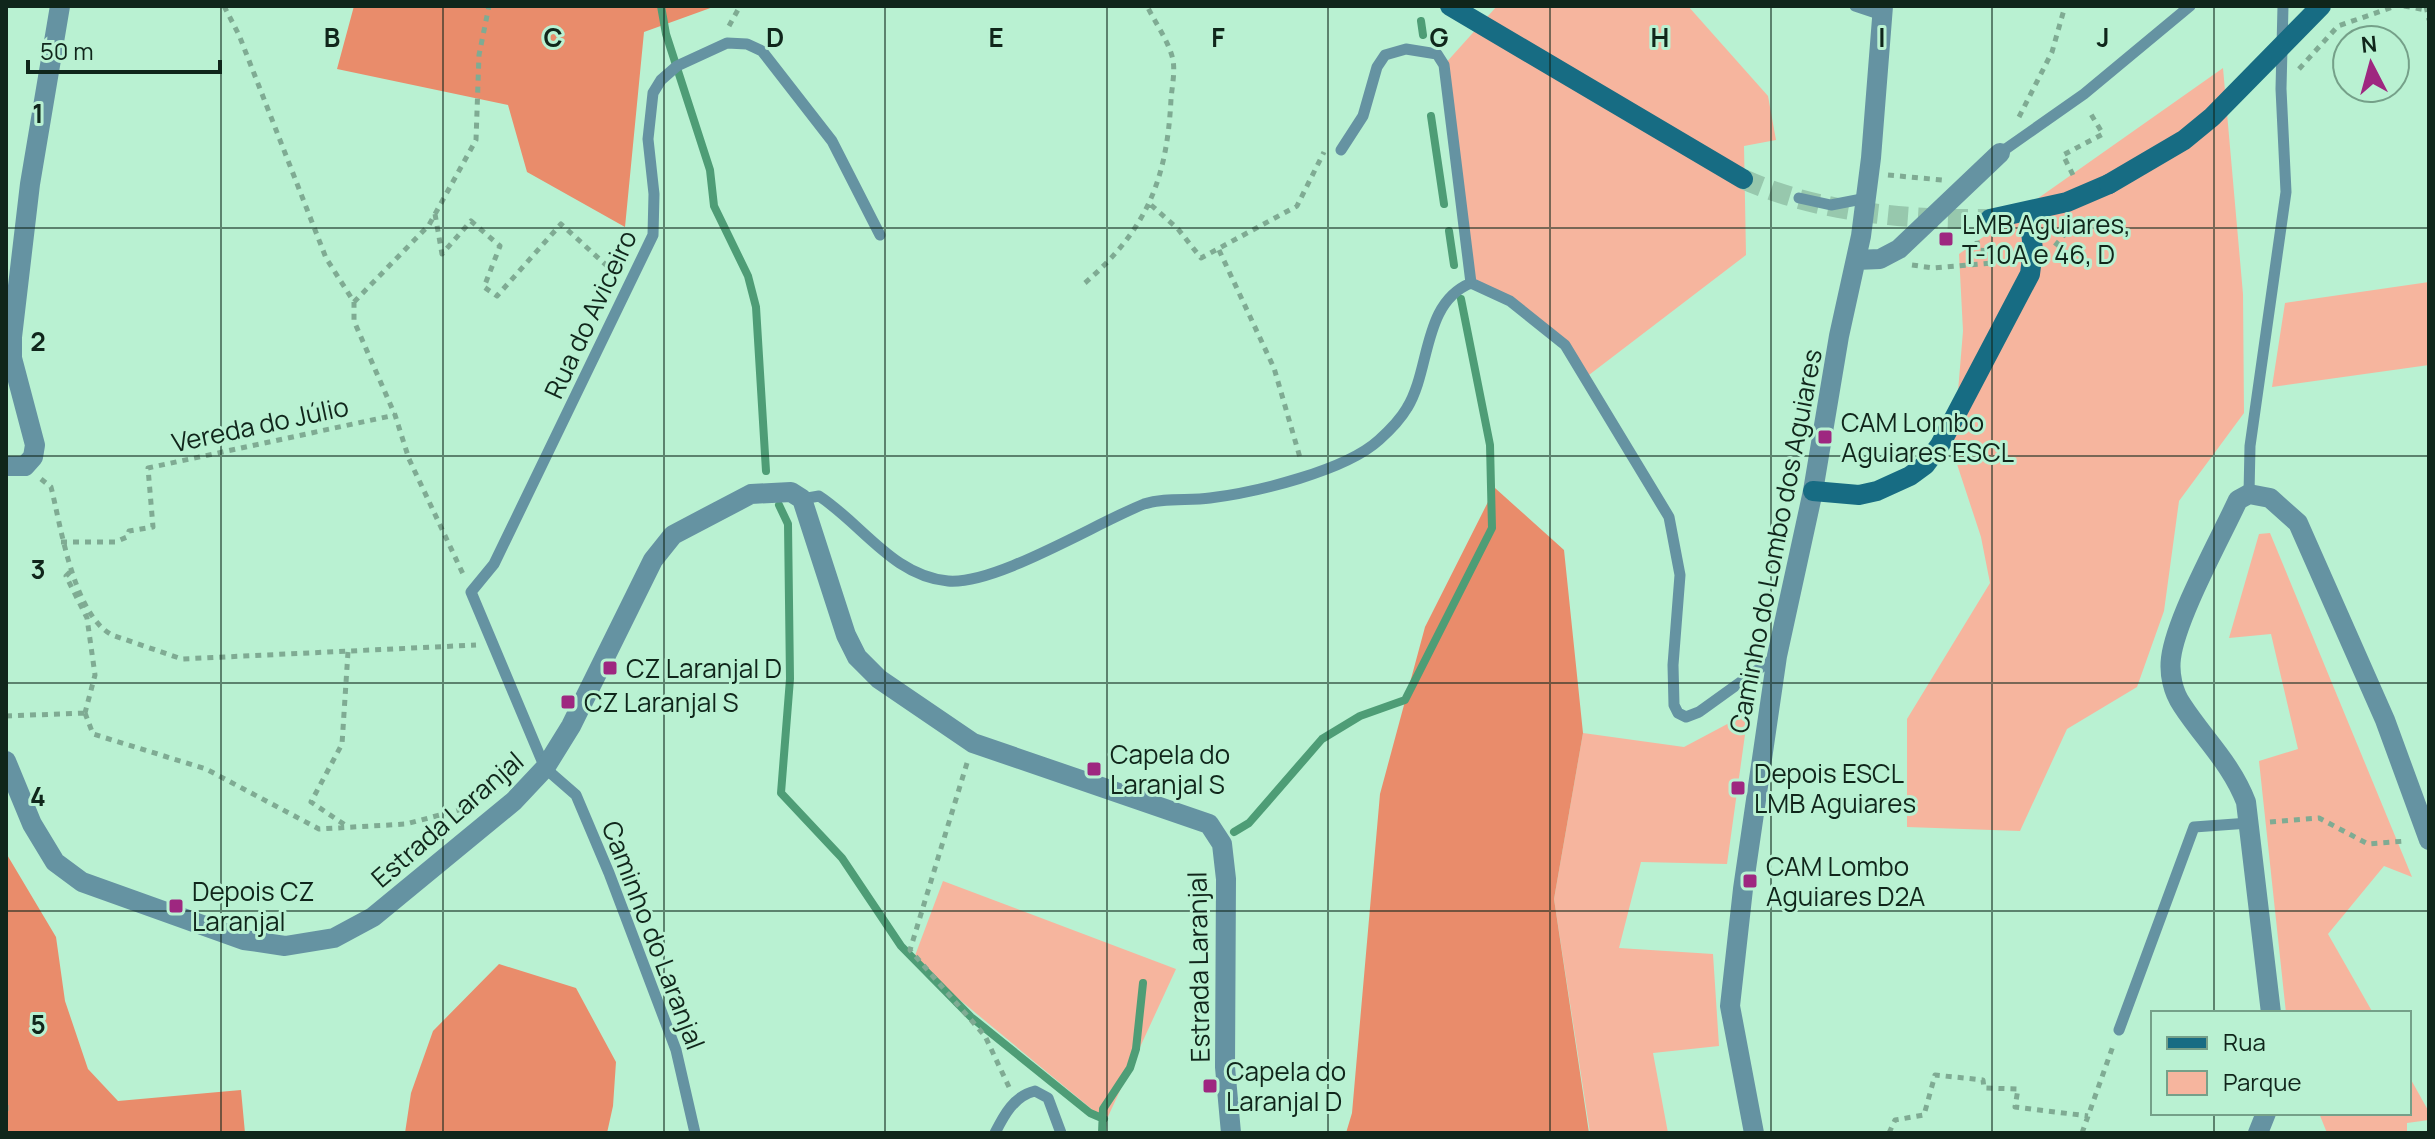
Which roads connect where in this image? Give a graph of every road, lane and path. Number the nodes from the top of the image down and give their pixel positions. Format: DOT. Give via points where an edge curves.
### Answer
graph roads {
  1 [pos="60,6"];
  2 [pos="224,6"];
  3 [pos="489,6"];
  4 [pos="1147,6"];
  5 [pos="1450,6"];
  6 [pos="1855,6"];
  7 [pos="2065,6"];
  8 [pos="2190,6"];
  9 [pos="2283,6"];
  10 [pos="2321,6"];
  11 [pos="2396,6"];
  12 [pos="2404,6"];
  13 [pos="2426,8"];
  14 [pos="1882,11"];
  15 [pos="2429,20"];
  16 [pos="2281,89"];
  17 [pos="2081,97"];
  18 [pos="1341,150"];
  19 [pos="2002,150"];
  20 [pos="1879,174"];
  21 [pos="2073,176"];
  22 [pos="1928,178"];
  23 [pos="1743,179"];
  24 [pos="1799,198"];
  25 [pos="1867,198"];
  26 [pos="1151,205"];
  27 [pos="2029,213"];
  28 [pos="435,214"];
  29 [pos="1990,219"];
  30 [pos="880,235"];
  31 [pos="1977,240"];
  32 [pos="1219,250"];
  33 [pos="1856,260"];
  34 [pos="1913,265"];
  35 [pos="1085,283"];
  36 [pos="1471,283"];
  37 [pos="630,287"];
  38 [pos="354,302"];
  39 [pos="395,415"];
  40 [pos="15,466"];
  41 [pos="1305,476"];
  42 [pos="1813,491"];
  43 [pos="2249,494"];
  44 [pos="802,499"];
  45 [pos="61,542"];
  46 [pos="70,572"];
  47 [pos="471,592"];
  48 [pos="348,652"];
  49 [pos="496,652"];
  50 [pos="1777,656"];
  51 [pos="85,713"];
  52 [pos="6,716"];
  53 [pos="973,743"];
  54 [pos="6,761"];
  55 [pos="545,768"];
  56 [pos="514,801"];
  57 [pos="2249,823"];
  58 [pos="348,827"];
  59 [pos="2429,840"];
  60 [pos="2271,1011"];
  61 [pos="2119,1030"];
  62 [pos="6,1105"];
  63 [pos="1012,1106"];
  64 [pos="6,1115"];
  65 [pos="2088,1116"];
  66 [pos="695,1133"];
  67 [pos="995,1133"];
  68 [pos="1061,1133"];
  69 [pos="1231,1133"];
  70 [pos="1754,1133"];
  71 [pos="1889,1133"];
  72 [pos="2082,1133"];
  1 -- 40 [label="street" via="30,184 12,337 12,358 35,445 33,457"];
  2 -- 38 [label="path" via="326,258"];
  3 -- 28 [label="path" via="479,55 476,140"];
  4 -- 26 [label="path" via="1173,57 1171,110"];
  5 -- 23 [label="main road"];
  6 -- 14 [label="lane"];
  7 -- 19 [label="path" via="2052,52"];
  8 -- 17 [label="lane"];
  9 -- 16 [label="lane"];
  10 -- 27 [label="main road, bridge" via="2184,140 2109,184"];
  11 -- 16 [label="path" via="2338,26"];
  12 -- 13 [label="path"];
  13 -- 15 [label="path"];
  14 -- 25 [label="street, Caminho do Lombo dos Aguiares"];
  16 -- 43 [label="lane" via="2286,192 2250,446"];
  17 -- 19 [label="lane"];
  17 -- 21 [label="path" via="2103,134 2063,155"];
  18 -- 32 [label="path" via="1325,149 1297,206"];
  18 -- 36 [label="lane" via="1363,116 1385,55 1406,49 1437,54 1444,65"];
  19 -- 33 [label="street" via="1899,249 1880,259"];
  20 -- 22 [label="path"];
  24 -- 25 [label="lane" via="1831,205"];
  25 -- 33 [label="street, Caminho do Lombo dos Aguiares"];
  26 -- 32 [label="path" via="1201,258"];
  26 -- 35 [label="path" via="1118,255"];
  27 -- 29 [label="main road"];
  27 -- 42 [label="main road" via="2030,274 1940,445 1910,476 1877,491"];
  28 -- 37 [label="path" via="442,254 471,221 500,246 484,287 497,296 561,224"];
  28 -- 38 [label="path"];
  30 -- 37 [label="lane, Rua do Aviceiro" via="845,163 807,105 762,51 727,43 677,66 653,93 648,139 655,219"];
  31 -- 34 [label="path" via="1978,250 1990,251 1992,263"];
  32 -- 41 [label="path" via="1274,368"];
  33 -- 42 [label="street, Caminho do Lombo dos Aguiares"];
  36 -- 41 [label="lane" via="1443,307 1408,407 1394,425 1354,458"];
  36 -- 50 [label="lane" via="1510,301 1565,345 1669,517 1680,575 1673,665 1678,713 1686,717 1699,712"];
  37 -- 47 [label="lane, Rua do Aviceiro" via="494,564"];
  38 -- 39 [label="path" via="354,321"];
  39 -- 45 [label="path, Vereda do Júlio" via="148,468 153,527 129,531 115,542"];
  39 -- 47 [label="path" via="409,459"];
  40 -- 45 [label="path" via="51,487"];
  41 -- 44 [label="lane" via="1210,498 1147,503 1052,548 964,581 907,569 819,496"];
  42 -- 50 [label="street, Caminho do Lombo dos Aguiares"];
  43 -- 57 [label="street" via="2238,500 2171,658 2172,685 2235,774"];
  43 -- 59 [label="street" via="2270,498 2298,523 2385,720"];
  44 -- 53 [label="street, Estrada Laranjal" via="857,657 879,679"];
  44 -- 55 [label="street, Estrada Laranjal" via="791,492 751,494 673,535 653,560"];
  45 -- 46 [label="path"];
  46 -- 48 [label="path" via="101,629 182,659"];
  46 -- 51 [label="path" via="66,576 87,618 95,675"];
  47 -- 49 [label="lane"];
  48 -- 49 [label="path" via="471,644"];
  48 -- 58 [label="path" via="342,744 311,802"];
  49 -- 55 [label="lane"];
  50 -- 70 [label="street, Caminho do Lombo dos Aguiares" via="1730,1006"];
  51 -- 52 [label="path"];
  51 -- 58 [label="path" via="93,734 206,769 319,829"];
  53 -- 63 [label="path" via="910,950 985,1036"];
  53 -- 69 [label="street, Estrada Laranjal" via="1209,824 1222,844 1226,879 1225,1067"];
  54 -- 56 [label="street, Estrada Laranjal" via="32,824 55,862 82,882 244,940 285,946 334,938 373,917"];
  55 -- 56 [label="street, Estrada Laranjal"];
  55 -- 66 [label="lane, Caminho do Laranjal" via="576,795 609,873 676,1050"];
  56 -- 58 [label="path" via="493,801 406,824"];
  57 -- 59 [label="path" via="2319,818 2368,844"];
  57 -- 60 [label="street"];
  57 -- 61 [label="lane" via="2194,827"];
  61 -- 65 [label="path"];
  62 -- 64 [label="path"];
  63 -- 67 [label="lane"];
  63 -- 68 [label="lane" via="1024,1093 1035,1091 1048,1098"];
  65 -- 71 [label="path" via="2015,1107 2018,1089 1984,1088 1983,1080 1935,1075 1924,1115 1895,1120"];
  65 -- 72 [label="path"];
}
